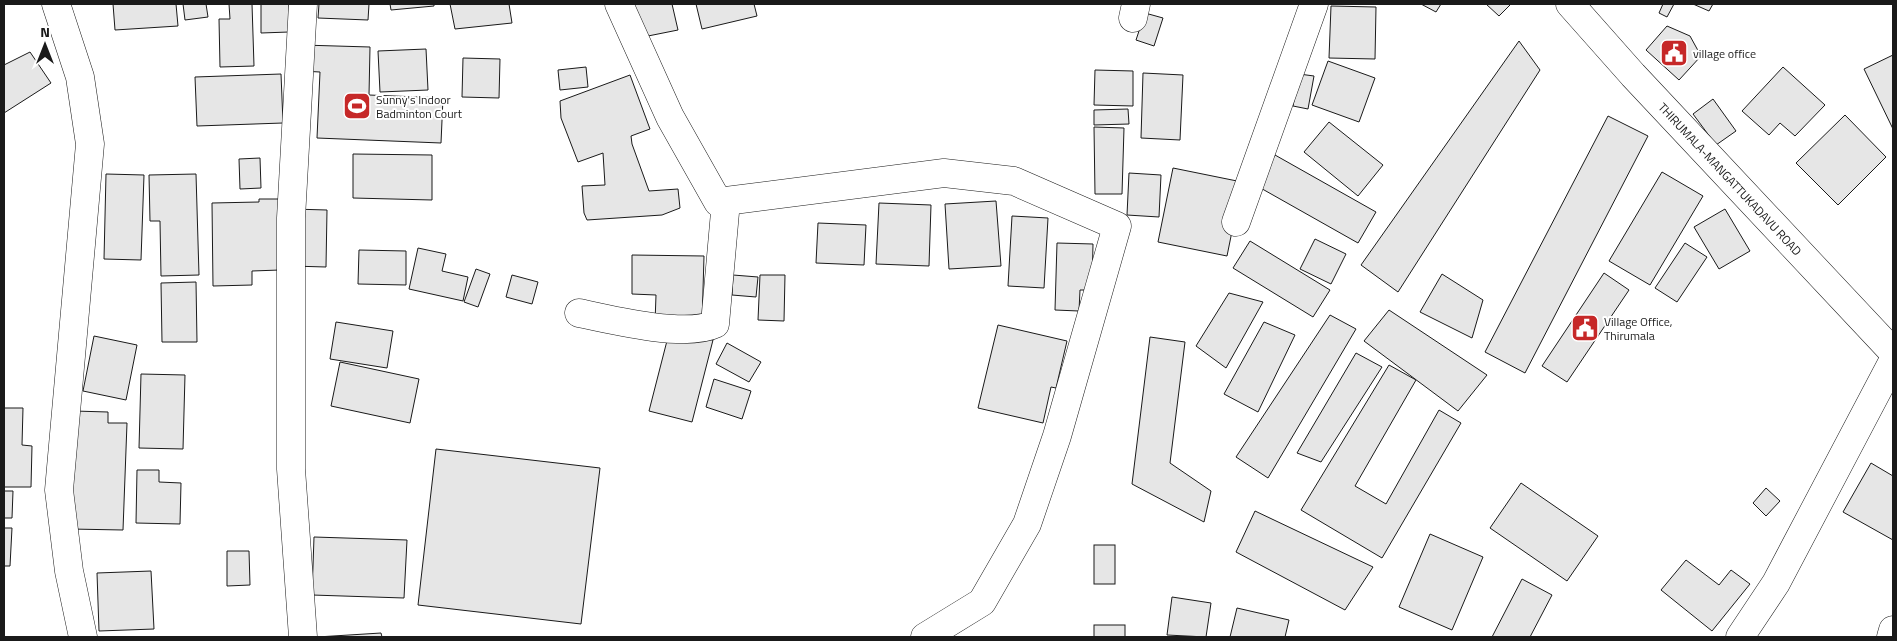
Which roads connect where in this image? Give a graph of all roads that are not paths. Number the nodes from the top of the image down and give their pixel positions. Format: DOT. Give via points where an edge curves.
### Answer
graph roads {
  1 [pos="56,4"];
  2 [pos="303,4"];
  3 [pos="619,4"];
  4 [pos="1314,4"];
  5 [pos="1570,4"];
  6 [pos="726,201"];
  7 [pos="1236,222"];
  8 [pos="579,313"];
  9 [pos="1893,352"];
  10 [pos="1893,361"];
  11 [pos="1893,630"];
  12 [pos="83,637"];
  13 [pos="303,637"];
  14 [pos="925,637"];
  15 [pos="1740,637"];
  16 [pos="1890,637"];
  1 -- 12 [label="street" via="80,77 90,144 59,490 69,571"];
  2 -- 13 [label="street" via="291,218 291,469"];
  3 -- 6 [label="street" via="670,117 718,202"];
  4 -- 7 [label="street"];
  5 -- 9 [label="street, THIRUMALA-MANGATTUKADAVU ROAD" via="1632,75"];
  6 -- 8 [label="street" via="715,324 704,329 640,325"];
  6 -- 14 [label="street" via="944,173 1014,181 1117,226 1027,524 982,602"];
  10 -- 15 [label="street" via="1776,583"];
  11 -- 16 [label="street"];
}
